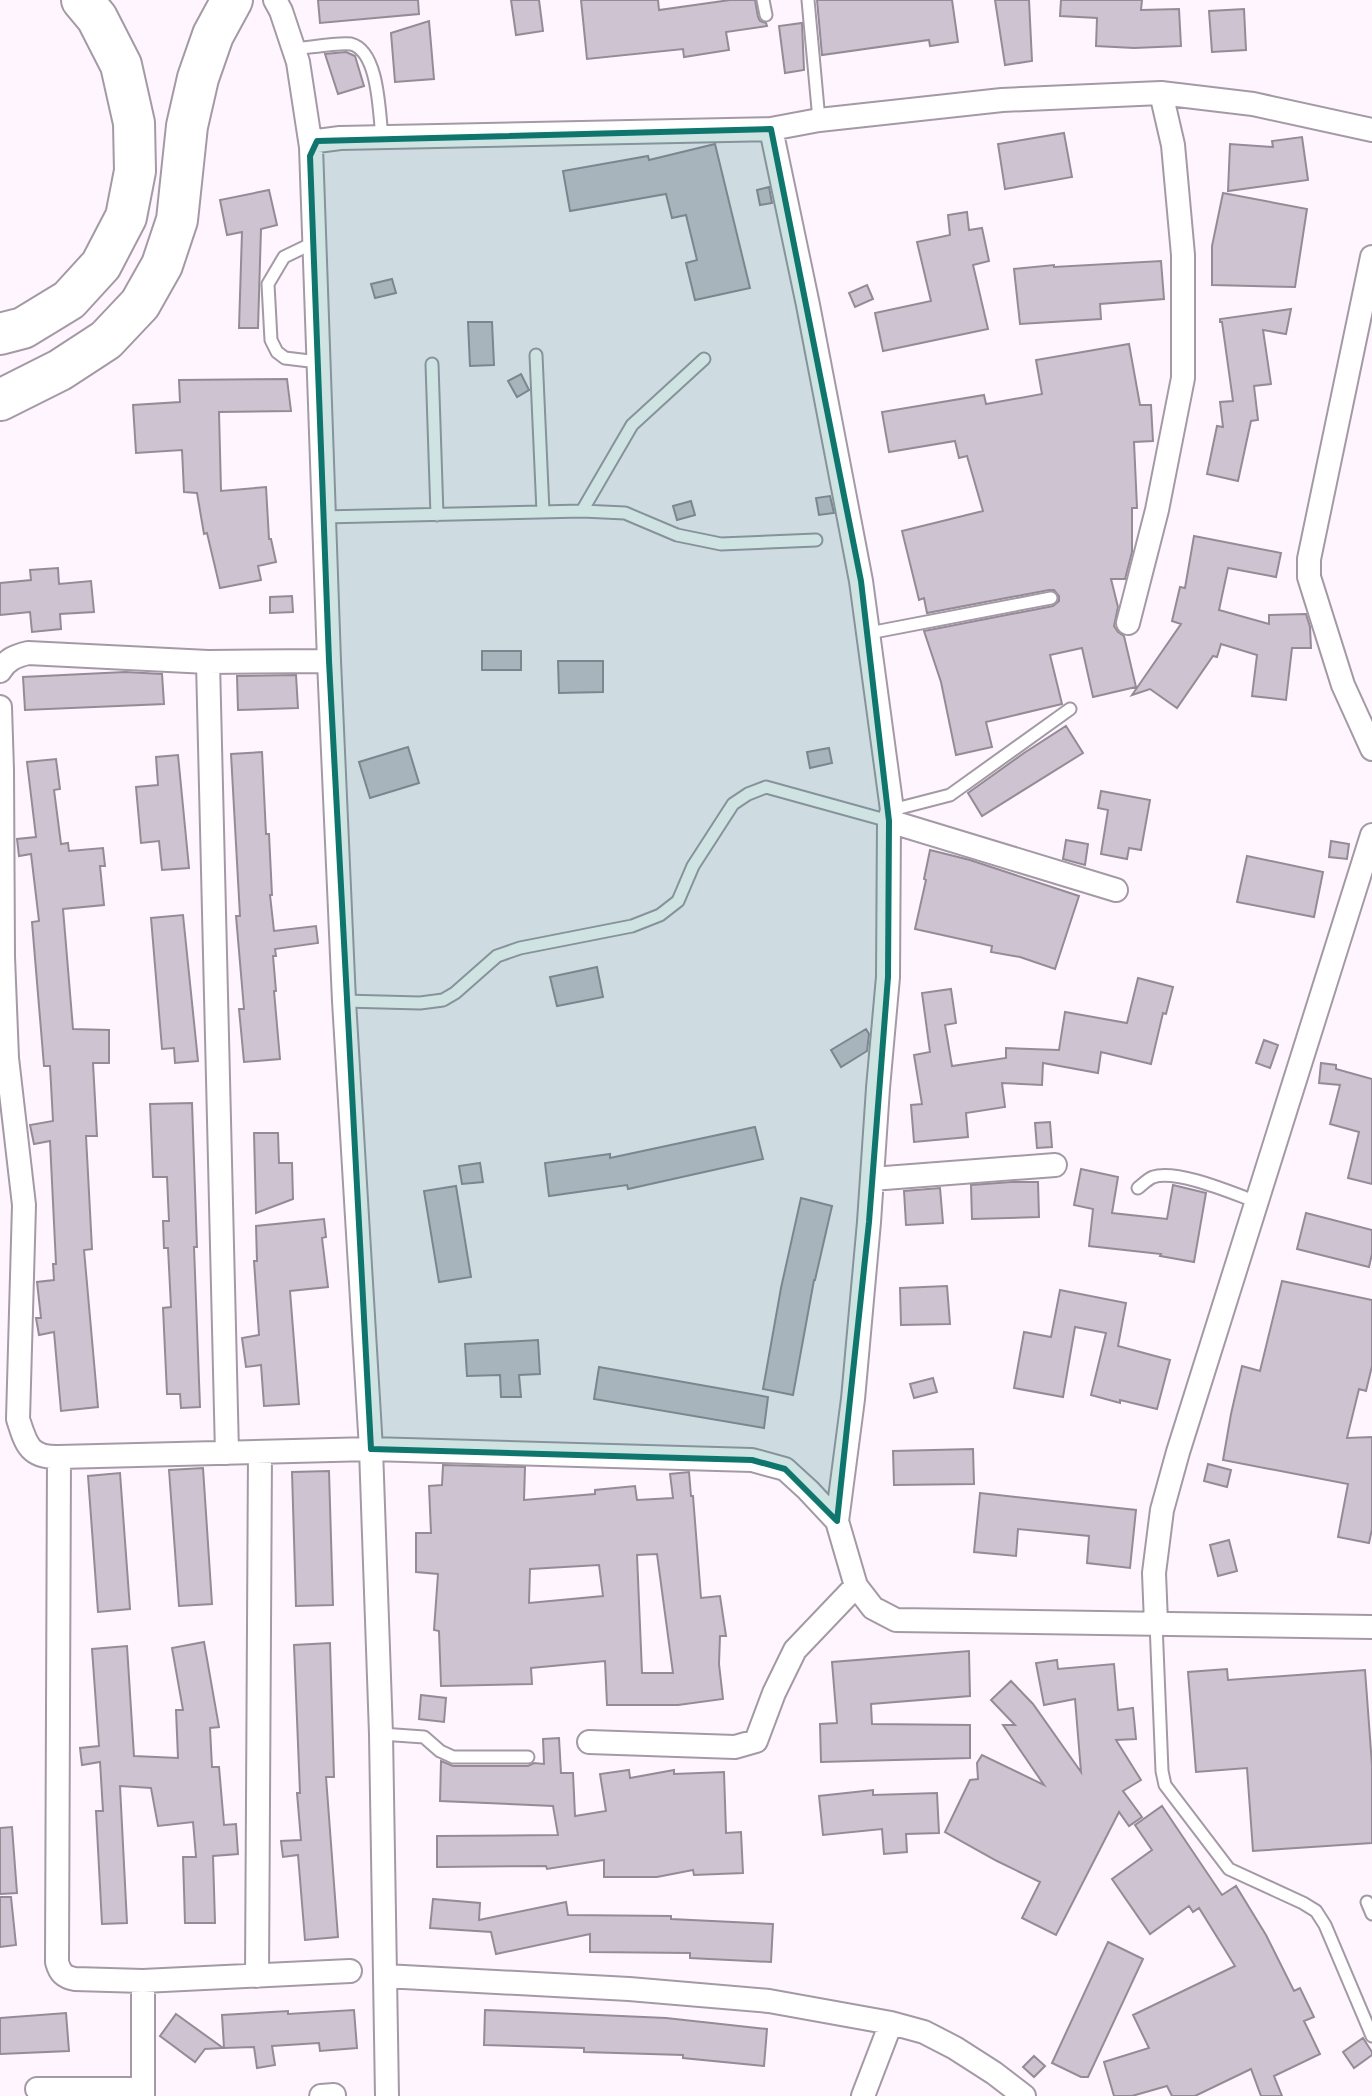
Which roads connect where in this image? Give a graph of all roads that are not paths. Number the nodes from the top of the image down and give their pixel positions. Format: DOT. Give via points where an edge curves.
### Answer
graph roads {
  1 [pos="82,0"];
  2 [pos="232,0"];
  3 [pos="275,0"];
  4 [pos="763,0"];
  5 [pos="808,0"];
  6 [pos="766,15"];
  7 [pos="293,49"];
  8 [pos="1161,93"];
  9 [pos="819,120"];
  10 [pos="771,129"];
  11 [pos="1372,130"];
  12 [pos="382,137"];
  13 [pos="311,147"];
  14 [pos="313,243"];
  15 [pos="1372,257"];
  16 [pos="0,334"];
  17 [pos="536,355"];
  18 [pos="704,359"];
  19 [pos="318,362"];
  20 [pos="432,364"];
  21 [pos="0,400"];
  22 [pos="582,511"];
  23 [pos="543,512"];
  24 [pos="437,515"];
  25 [pos="323,517"];
  26 [pos="816,540"];
  27 [pos="1051,598"];
  28 [pos="1128,623"];
  29 [pos="869,633"];
  30 [pos="329,661"];
  31 [pos="208,662"];
  32 [pos="0,671"];
  33 [pos="0,707"];
  34 [pos="1070,709"];
  35 [pos="1372,749"];
  36 [pos="890,815"];
  37 [pos="1372,835"];
  38 [pos="1116,890"];
  39 [pos="344,1001"];
  40 [pos="1055,1165"];
  41 [pos="872,1179"];
  42 [pos="1138,1188"];
  43 [pos="1257,1202"];
  44 [pos="371,1449"];
  45 [pos="260,1452"];
  46 [pos="227,1453"];
  47 [pos="59,1457"];
  48 [pos="837,1521"];
  49 [pos="856,1586"];
  50 [pos="1156,1623"];
  51 [pos="1372,1627"];
  52 [pos="381,1734"];
  53 [pos="589,1742"];
  54 [pos="528,1757"];
  55 [pos="1367,1902"];
  56 [pos="1372,1914"];
  57 [pos="350,1971"];
  58 [pos="257,1976"];
  59 [pos="385,1976"];
  60 [pos="143,1981"];
  61 [pos="891,2023"];
  62 [pos="1372,2036"];
  63 [pos="37,2089"];
  64 [pos="143,2092"];
  65 [pos="334,2095"];
  66 [pos="321,2096"];
  67 [pos="387,2096"];
  68 [pos="863,2096"];
  69 [pos="1024,2096"];
  1 -- 16 [label="highway" via="121,65 134,123 135,171 126,217 101,265 69,300 23,328"];
  2 -- 21 [label="highway" via="198,78 177,220 162,265 140,304 106,340"];
  3 -- 7 [label="street"];
  4 -- 6 [label="lane"];
  5 -- 9 [label="lane"];
  7 -- 12 [label="lane" via="350,44 361,49 372,65"];
  7 -- 13 [label="street"];
  8 -- 9 [label="street" via="1002,100"];
  8 -- 11 [label="street" via="1253,104"];
  8 -- 28 [label="street" via="1173,145 1183,255 1183,378"];
  9 -- 10 [label="street"];
  10 -- 12 [label="street"];
  10 -- 29 [label="street"];
  12 -- 13 [label="street" via="323,139"];
  13 -- 14 [label="street"];
  14 -- 19 [label="street"];
  14 -- 19 [label="lane" via="284,257 268,284 271,340 277,352"];
  15 -- 35 [label="street" via="1309,559 1309,577 1343,685"];
  17 -- 23 [label="lane"];
  18 -- 22 [label="lane" via="632,425"];
  19 -- 25 [label="street"];
  20 -- 24 [label="lane"];
  22 -- 23 [label="lane"];
  22 -- 26 [label="lane" via="625,513 677,535 721,544"];
  23 -- 24 [label="lane"];
  24 -- 25 [label="lane"];
  25 -- 30 [label="street"];
  27 -- 29 [label="lane"];
  29 -- 36 [label="street"];
  30 -- 31 [label="street"];
  30 -- 39 [label="street"];
  31 -- 32 [label="street" via="28,653 15,656"];
  31 -- 46 [label="street"];
  33 -- 47 [label="street" via="7,1058 24,1205 18,1419 34,1454"];
  34 -- 36 [label="lane" via="950,795"];
  36 -- 38 [label="street"];
  36 -- 39 [label="lane" via="766,787 757,790 733,804 693,866 678,901 660,915 497,956 443,1000"];
  36 -- 41 [label="street" via="888,977"];
  37 -- 43 [label="street"];
  39 -- 44 [label="street"];
  40 -- 41 [label="street"];
  41 -- 48 [label="street"];
  42 -- 43 [label="lane" via="1167,1175"];
  43 -- 50 [label="street" via="1162,1510 1154,1573"];
  44 -- 45 [label="street"];
  44 -- 48 [label="street" via="752,1460 785,1469"];
  44 -- 52 [label="street"];
  45 -- 46 [label="street"];
  45 -- 58 [label="street"];
  46 -- 47 [label="street"];
  47 -- 60 [label="street" via="57,1962 66,1977"];
  48 -- 49 [label="street"];
  49 -- 50 [label="street" via="873,1608 896,1620"];
  49 -- 53 [label="street" via="795,1650 756,1741 735,1747"];
  50 -- 51 [label="street"];
  50 -- 62 [label="lane" via="1165,1785 1229,1869 1316,1911"];
  52 -- 54 [label="lane" via="424,1737 453,1757"];
  52 -- 59 [label="street"];
  55 -- 56 [label="lane"];
  57 -- 58 [label="street"];
  58 -- 60 [label="street"];
  59 -- 61 [label="street" via="769,2001"];
  59 -- 67 [label="street"];
  60 -- 64 [label="street"];
  61 -- 68 [label="street"];
  61 -- 69 [label="street" via="955,2048"];
  63 -- 64 [label="street"];
  65 -- 66 [label="street"];
}
